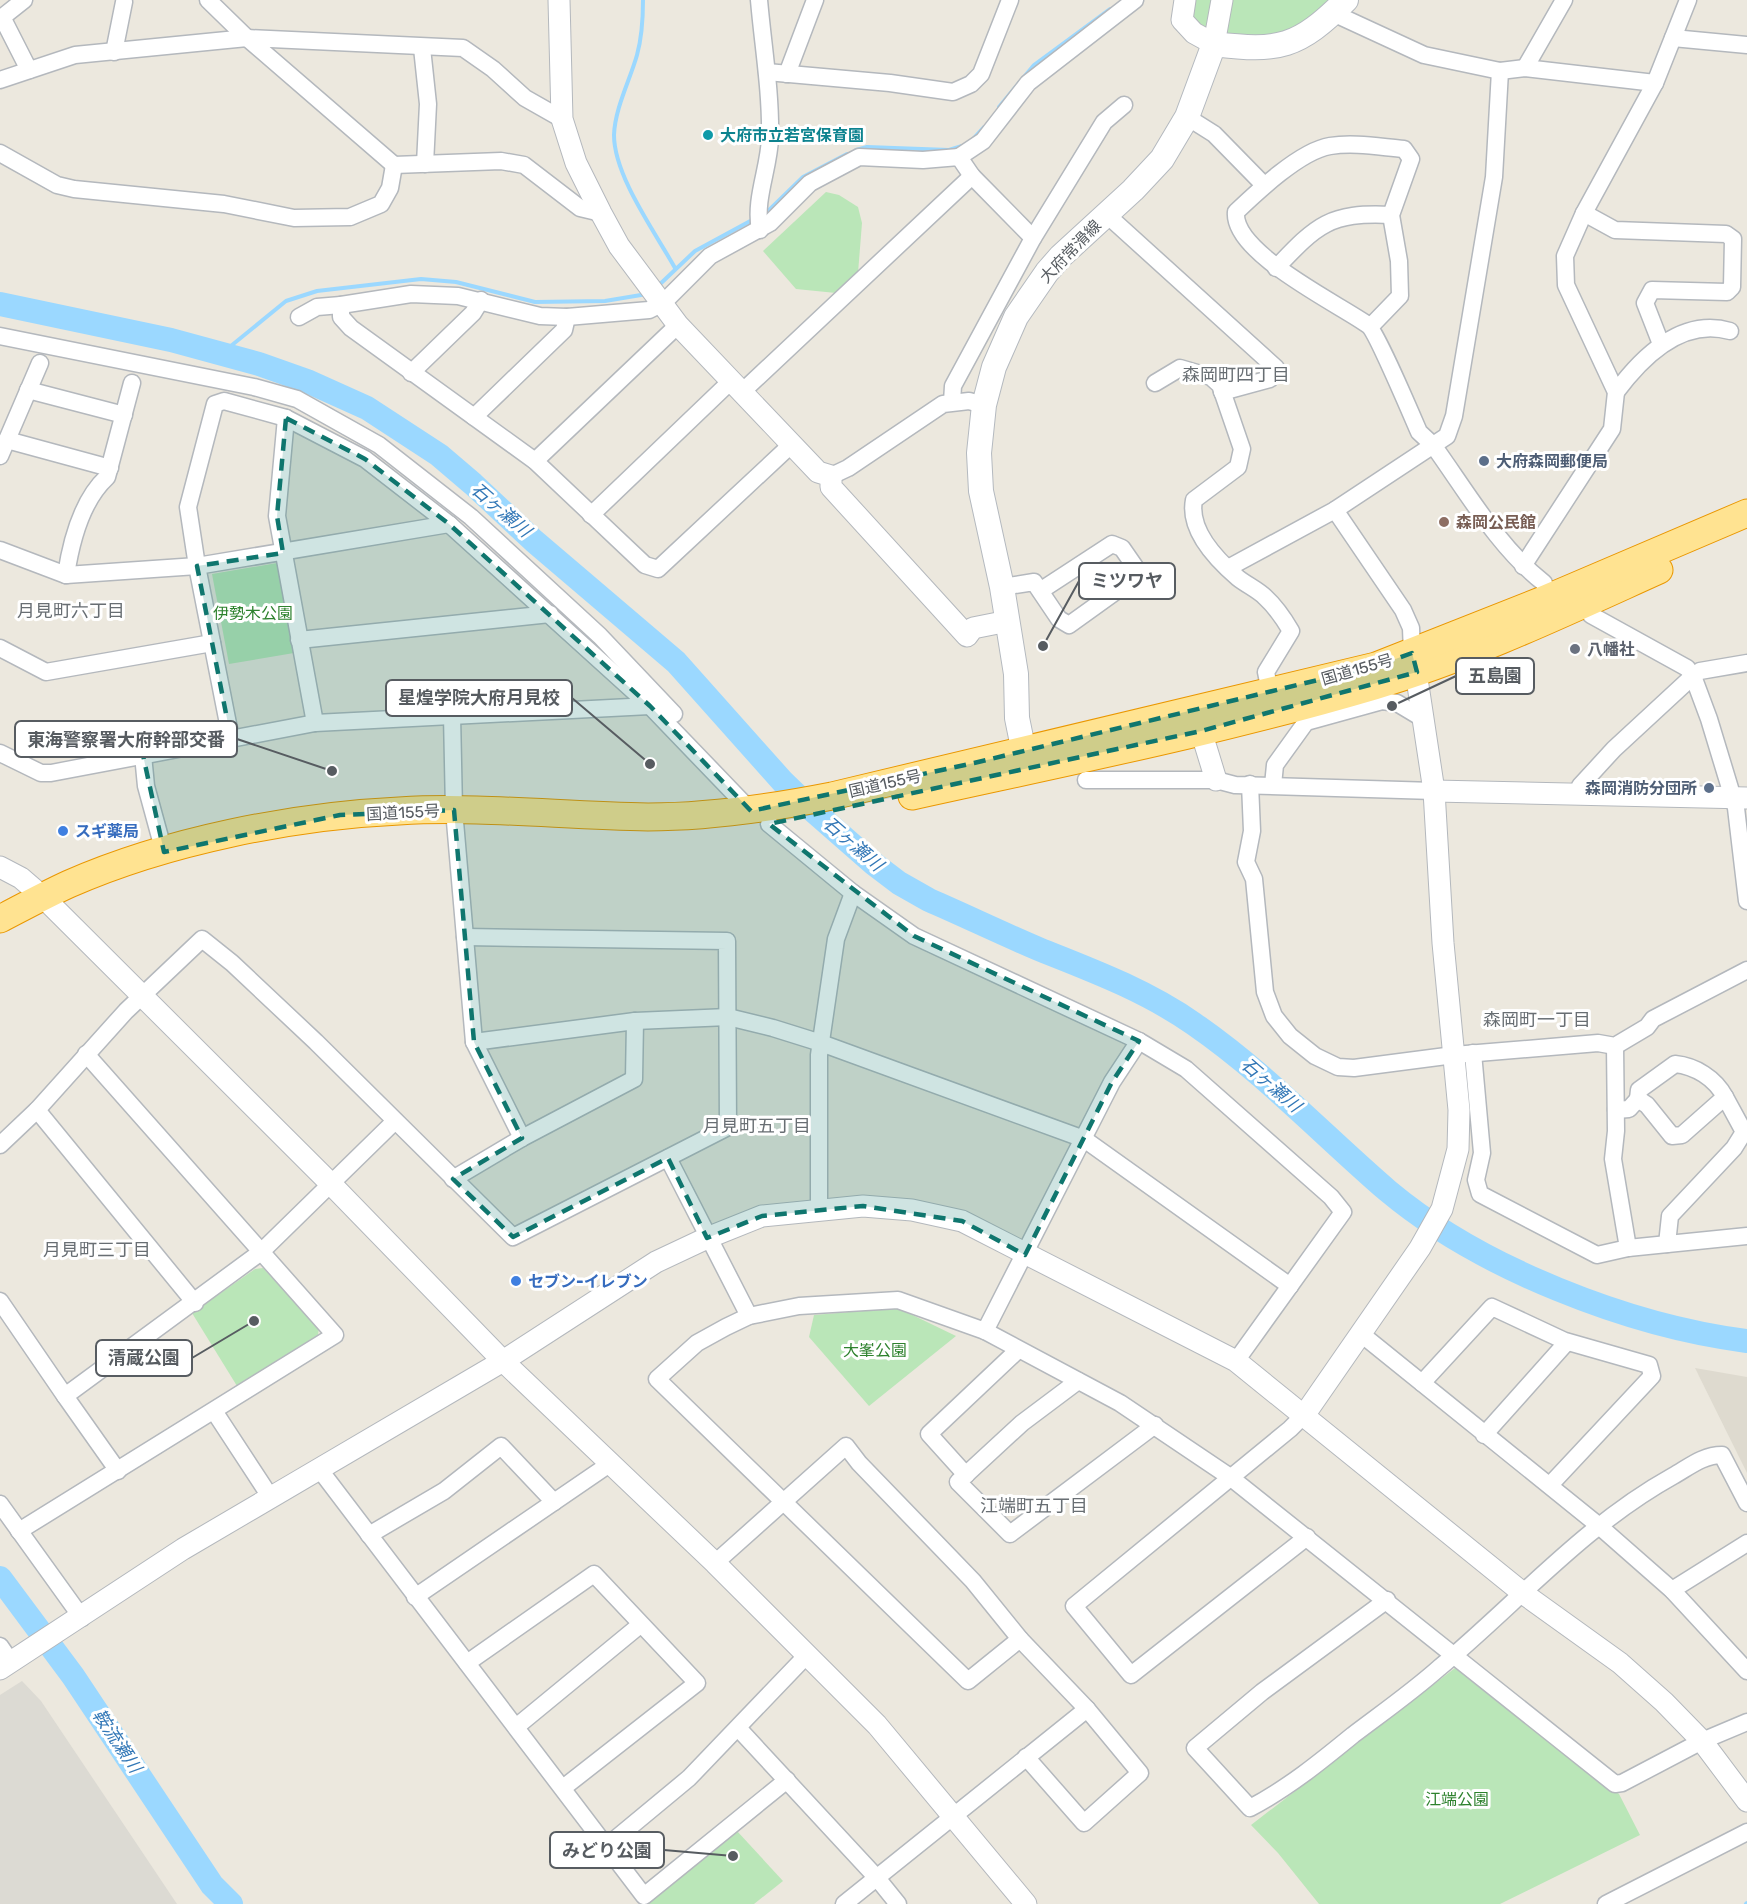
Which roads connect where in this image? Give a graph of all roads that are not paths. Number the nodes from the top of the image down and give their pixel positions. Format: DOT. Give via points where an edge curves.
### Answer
graph roads {
  1 [pos="24,0"];
  2 [pos="208,0"];
  3 [pos="559,0"];
  4 [pos="759,0"];
  5 [pos="814,0"];
  6 [pos="1010,0"];
  7 [pos="1135,0"];
  8 [pos="1185,0"];
  9 [pos="1222,0"];
  10 [pos="1564,0"];
  11 [pos="1688,0"];
  12 [pos="124,2"];
  13 [pos="1340,6"];
  14 [pos="1,18"];
  15 [pos="247,38"];
  16 [pos="1673,38"];
  17 [pos="1214,44"];
  18 [pos="1747,45"];
  19 [pos="422,48"];
  20 [pos="114,52"];
  21 [pos="1526,68"];
  22 [pos="28,70"];
  23 [pos="1500,71"];
  24 [pos="767,72"];
  25 [pos="787,74"];
  26 [pos="0,80"];
  27 [pos="1655,83"];
  28 [pos="1124,105"];
  29 [pos="1187,117"];
  30 [pos="562,119"];
  31 [pos="0,153"];
  32 [pos="959,157"];
  33 [pos="425,164"];
  34 [pos="394,165"];
  35 [pos="972,176"];
  36 [pos="1264,185"];
  37 [pos="601,213"];
  38 [pos="1584,213"];
  39 [pos="1106,214"];
  40 [pos="1391,215"];
  41 [pos="760,230"];
  42 [pos="1033,238"];
  43 [pos="1276,268"];
  44 [pos="656,295"];
  45 [pos="481,300"];
  46 [pos="341,305"];
  47 [pos="299,316"];
  48 [pos="567,317"];
  49 [pos="678,325"];
  50 [pos="1371,326"];
  51 [pos="1730,332"];
  52 [pos="0,336"];
  53 [pos="1661,344"];
  54 [pos="39,363"];
  55 [pos="411,373"];
  56 [pos="132,383"];
  57 [pos="1155,383"];
  58 [pos="737,386"];
  59 [pos="28,390"];
  60 [pos="1222,392"];
  61 [pos="1616,392"];
  62 [pos="952,402"];
  63 [pos="984,405"];
  64 [pos="124,415"];
  65 [pos="474,417"];
  66 [pos="286,418"];
  67 [pos="7,440"];
  68 [pos="792,444"];
  69 [pos="1433,445"];
  70 [pos="0,456"];
  71 [pos="535,461"];
  72 [pos="110,468"];
  73 [pos="831,476"];
  74 [pos="1335,510"];
  75 [pos="1747,513"];
  76 [pos="591,515"];
  77 [pos="449,524"];
  78 [pos="1747,532"];
  79 [pos="0,550"];
  80 [pos="282,553"];
  81 [pos="197,566"];
  82 [pos="1523,566"];
  83 [pos="1228,568"];
  84 [pos="66,575"];
  85 [pos="1544,583"];
  86 [pos="1002,587"];
  87 [pos="1040,591"];
  88 [pos="550,614"];
  89 [pos="1591,615"];
  90 [pos="1008,621"];
  91 [pos="299,640"];
  92 [pos="212,643"];
  93 [pos="0,648"];
  94 [pos="1414,662"];
  95 [pos="1747,663"];
  96 [pos="1693,676"];
  97 [pos="1270,692"];
  98 [pos="650,706"];
  99 [pos="1423,714"];
  100 [pos="452,715"];
  101 [pos="315,723"];
  102 [pos="1202,731"];
  103 [pos="231,739"];
  104 [pos="0,753"];
  105 [pos="143,755"];
  106 [pos="1026,761"];
  107 [pos="1086,780"];
  108 [pos="1216,780"];
  109 [pos="1250,784"];
  110 [pos="1274,785"];
  111 [pos="1434,791"];
  112 [pos="1580,794"];
  113 [pos="1740,797"];
  114 [pos="770,814"];
  115 [pos="455,817"];
  116 [pos="164,852"];
  117 [pos="0,867"];
  118 [pos="853,893"];
  119 [pos="1747,901"];
  120 [pos="47,903"];
  121 [pos="0,919"];
  122 [pos="0,932"];
  123 [pos="465,938"];
  124 [pos="1747,970"];
  125 [pos="141,997"];
  126 [pos="728,1017"];
  127 [pos="635,1021"];
  128 [pos="1139,1041"];
  129 [pos="474,1042"];
  130 [pos="821,1042"];
  131 [pos="1615,1046"];
  132 [pos="87,1054"];
  133 [pos="1463,1054"];
  134 [pos="1725,1097"];
  135 [pos="1638,1099"];
  136 [pos="37,1110"];
  137 [pos="1616,1110"];
  138 [pos="395,1121"];
  139 [pos="522,1138"];
  140 [pos="1084,1139"];
  141 [pos="0,1145"];
  142 [pos="668,1158"];
  143 [pos="453,1179"];
  144 [pos="331,1184"];
  145 [pos="819,1209"];
  146 [pos="1747,1236"];
  147 [pos="707,1238"];
  148 [pos="1667,1244"];
  149 [pos="1628,1248"];
  150 [pos="261,1252"];
  151 [pos="1025,1255"];
  152 [pos="1290,1286"];
  153 [pos="0,1301"];
  154 [pos="195,1303"];
  155 [pos="749,1316"];
  156 [pos="986,1331"];
  157 [pos="1360,1333"];
  158 [pos="1567,1341"];
  159 [pos="1018,1350"];
  160 [pos="503,1361"];
  161 [pos="1236,1361"];
  162 [pos="1078,1381"];
  163 [pos="1422,1383"];
  164 [pos="65,1396"];
  165 [pos="214,1411"];
  166 [pos="1305,1414"];
  167 [pos="1155,1425"];
  168 [pos="1485,1435"];
  169 [pos="611,1463"];
  170 [pos="320,1470"];
  171 [pos="118,1471"];
  172 [pos="966,1475"];
  173 [pos="1230,1477"];
  174 [pos="1550,1485"];
  175 [pos="271,1498"];
  176 [pos="782,1500"];
  177 [pos="554,1502"];
  178 [pos="1747,1503"];
  179 [pos="0,1504"];
  180 [pos="1598,1525"];
  181 [pos="19,1531"];
  182 [pos="369,1535"];
  183 [pos="1307,1538"];
  184 [pos="1747,1543"];
  185 [pos="715,1563"];
  186 [pos="1672,1590"];
  187 [pos="1524,1593"];
  188 [pos="415,1597"];
  189 [pos="1386,1600"];
  190 [pos="82,1618"];
  191 [pos="640,1625"];
  192 [pos="1020,1639"];
  193 [pos="1454,1654"];
  194 [pos="806,1656"];
  195 [pos="4,1659"];
  196 [pos="466,1664"];
  197 [pos="1747,1671"];
  198 [pos="1087,1709"];
  199 [pos="1747,1722"];
  200 [pos="516,1727"];
  201 [pos="738,1728"];
  202 [pos="1702,1741"];
  203 [pos="1026,1757"];
  204 [pos="787,1780"];
  205 [pos="563,1788"];
  206 [pos="1747,1801"];
  207 [pos="953,1814"];
  208 [pos="1747,1832"];
  209 [pos="607,1846"];
  210 [pos="877,1878"];
  211 [pos="844,1904"];
  212 [pos="898,1904"];
  213 [pos="1026,1904"];
  214 [pos="1606,1904"];
  1 -- 14 [label="street"];
  2 -- 15 [label="street"];
  3 -- 30 [label="street"];
  4 -- 24 [label="street"];
  5 -- 25 [label="street"];
  6 -- 25 [label="street" via="981,74 971,84 953,92"];
  7 -- 32 [label="street" via="1028,83 983,141"];
  8 -- 17 [label="street" via="1182,20 1194,33"];
  9 -- 17 [label="street"];
  10 -- 21 [label="street"];
  11 -- 16 [label="street"];
  12 -- 20 [label="street"];
  13 -- 17 [label="main road" via="1295,40 1272,48"];
  13 -- 23 [label="street" via="1424,55"];
  14 -- 22 [label="street"];
  15 -- 19 [label="street"];
  15 -- 20 [label="street"];
  15 -- 34 [label="street"];
  16 -- 18 [label="street"];
  16 -- 27 [label="street"];
  17 -- 29 [label="main road, 大府常滑線"];
  19 -- 30 [label="street" via="463,48 525,98"];
  19 -- 33 [label="street" via="428,104"];
  20 -- 22 [label="street" via="75,55"];
  21 -- 23 [label="street"];
  21 -- 27 [label="street"];
  22 -- 26 [label="street"];
  23 -- 69 [label="street" via="1494,177 1454,416 1447,436"];
  24 -- 25 [label="street"];
  24 -- 41 [label="street" via="769,151 757,212"];
  27 -- 38 [label="street"];
  28 -- 42 [label="street" via="1104,122"];
  29 -- 36 [label="street" via="1214,134"];
  29 -- 39 [label="main road, 大府常滑線" via="1150,173"];
  30 -- 37 [label="street" via="576,163"];
  31 -- 34 [label="street" via="57,185 74,189 224,204 294,218 350,217 381,204 390,188"];
  32 -- 35 [label="street"];
  32 -- 41 [label="street" via="859,157 810,183"];
  33 -- 34 [label="street"];
  33 -- 37 [label="street" via="501,161 524,165 580,208"];
  35 -- 42 [label="street"];
  35 -- 58 [label="street"];
  36 -- 40 [label="street" via="1328,146 1404,149 1411,159"];
  36 -- 43 [label="street" via="1236,213 1235,221"];
  37 -- 44 [label="street" via="619,246"];
  38 -- 53 [label="street" via="1615,230 1726,234 1733,239 1732,287 1727,292 1652,290 1645,303"];
  38 -- 61 [label="street" via="1565,255 1566,285"];
  39 -- 60 [label="street" via="1276,368 1270,379"];
  39 -- 63 [label="main road, 大府常滑線" via="1047,272 1016,317 994,367"];
  40 -- 43 [label="street" via="1338,217 1311,232"];
  40 -- 50 [label="street" via="1400,296"];
  41 -- 44 [label="street" via="710,256"];
  42 -- 62 [label="street" via="953,386"];
  43 -- 50 [label="street"];
  44 -- 48 [label="street" via="649,310"];
  44 -- 49 [label="street"];
  45 -- 46 [label="street" via="411,294"];
  45 -- 48 [label="street" via="519,312"];
  45 -- 55 [label="street" via="473,313"];
  46 -- 47 [label="street" via="317,307"];
  46 -- 55 [label="street" via="341,317 351,328"];
  48 -- 65 [label="street" via="564,330"];
  49 -- 58 [label="street"];
  49 -- 71 [label="street"];
  50 -- 69 [label="street" via="1419,432"];
  51 -- 53 [label="street" via="1700,329"];
  52 -- 114 [label="street" via="297,399 379,445 471,517 600,636"];
  53 -- 61 [label="street" via="1637,364"];
  54 -- 59 [label="street"];
  55 -- 65 [label="street"];
  56 -- 64 [label="street"];
  57 -- 60 [label="street" via="1180,368 1211,377"];
  58 -- 68 [label="street"];
  58 -- 76 [label="street"];
  59 -- 64 [label="street"];
  59 -- 67 [label="street"];
  60 -- 83 [label="street" via="1242,450 1238,467 1194,500 1192,511 1203,538"];
  61 -- 82 [label="street" via="1612,429"];
  62 -- 63 [label="street"];
  62 -- 73 [label="street" via="928,413"];
  63 -- 86 [label="main road, 大府常滑線" via="979,453 981,491"];
  64 -- 72 [label="street"];
  65 -- 71 [label="street"];
  66 -- 77 [label="street" via="365,459"];
  66 -- 80 [label="street" via="277,516"];
  66 -- 81 [label="street" via="224,401 215,404 188,507"];
  67 -- 70 [label="street"];
  67 -- 72 [label="street"];
  68 -- 73 [label="street" via="818,472"];
  68 -- 76 [label="street" via="658,569 645,565"];
  69 -- 74 [label="street"];
  69 -- 82 [label="street"];
  71 -- 76 [label="street"];
  72 -- 84 [label="street" via="96,487 77,530"];
  73 -- 90 [label="street" via="831,487 967,636 973,628"];
  74 -- 83 [label="street"];
  74 -- 94 [label="street" via="1403,610 1411,628"];
  75 -- 94 [label="highway, 国道155号"];
  77 -- 80 [label="street"];
  77 -- 88 [label="street"];
  78 -- 94 [label="highway, 国道155号" via="1551,619"];
  79 -- 84 [label="street"];
  80 -- 81 [label="street"];
  80 -- 91 [label="street"];
  81 -- 84 [label="street"];
  81 -- 92 [label="street"];
  82 -- 85 [label="street"];
  83 -- 97 [label="street" via="1264,596 1291,631 1266,672"];
  86 -- 87 [label="street" via="1035,582"];
  86 -- 90 [label="main road, 大府常滑線"];
  87 -- 87 [label="street" via="1059,619 1069,626 1140,574 1122,548 1112,544"];
  88 -- 91 [label="street"];
  88 -- 98 [label="street"];
  89 -- 96 [label="street" via="1687,668"];
  90 -- 106 [label="main road, 大府常滑線" via="1016,674 1017,718"];
  91 -- 101 [label="street"];
  92 -- 93 [label="street" via="46,672"];
  92 -- 103 [label="street"];
  94 -- 97 [label="highway, 国道155号" via="1376,666"];
  94 -- 99 [label="street"];
  94 -- 102 [label="highway, 国道155号" via="1374,686"];
  95 -- 96 [label="street" via="1700,671"];
  96 -- 112 [label="street" via="1614,748 1580,786"];
  96 -- 113 [label="street"];
  97 -- 106 [label="highway, 国道155号"];
  98 -- 100 [label="street"];
  98 -- 114 [label="street"];
  99 -- 110 [label="street" via="1417,716 1397,704 1382,701 1306,722 1275,765"];
  99 -- 111 [label="street"];
  100 -- 101 [label="street"];
  100 -- 115 [label="street"];
  101 -- 103 [label="street"];
  102 -- 106 [label="highway, 国道155号"];
  102 -- 108 [label="street"];
  103 -- 105 [label="street"];
  104 -- 105 [label="street" via="41,773"];
  105 -- 116 [label="street" via="146,786"];
  106 -- 114 [label="highway, 国道155号" via="843,803"];
  107 -- 108 [label="street"];
  108 -- 109 [label="street"];
  109 -- 110 [label="street"];
  109 -- 133 [label="street" via="1252,831 1246,862 1254,879 1264,982 1274,1017 1315,1056 1338,1067"];
  110 -- 111 [label="street"];
  111 -- 112 [label="street"];
  111 -- 133 [label="street" via="1443,943"];
  112 -- 113 [label="street"];
  113 -- 119 [label="street"];
  114 -- 115 [label="highway, 国道155号"];
  114 -- 118 [label="street"];
  115 -- 116 [label="highway, 国道155号" via="340,815 246,831"];
  115 -- 120 [label="highway, 国道155号" via="310,836 215,854"];
  115 -- 123 [label="street"];
  116 -- 120 [label="highway, 国道155号" via="69,884"];
  117 -- 120 [label="street" via="21,878"];
  118 -- 128 [label="street" via="914,936"];
  118 -- 130 [label="street" via="836,939"];
  120 -- 121 [label="highway, 国道155号"];
  120 -- 122 [label="highway, 国道155号"];
  120 -- 125 [label="street"];
  123 -- 126 [label="street" via="727,941"];
  123 -- 129 [label="street"];
  124 -- 131 [label="street" via="1653,1019 1647,1027"];
  125 -- 132 [label="street"];
  125 -- 138 [label="street" via="202,939 232,963"];
  125 -- 144 [label="street"];
  126 -- 127 [label="street"];
  126 -- 130 [label="street"];
  126 -- 142 [label="street" via="728,1127"];
  127 -- 129 [label="street"];
  127 -- 139 [label="street" via="634,1079"];
  128 -- 140 [label="street" via="1112,1082"];
  128 -- 152 [label="street" via="1186,1069 1277,1147 1343,1212"];
  129 -- 139 [label="street"];
  130 -- 140 [label="street"];
  130 -- 145 [label="street"];
  131 -- 133 [label="street" via="1598,1043"];
  131 -- 137 [label="street"];
  132 -- 136 [label="street"];
  132 -- 150 [label="street"];
  133 -- 149 [label="street" via="1482,1153 1476,1180 1480,1194 1598,1255"];
  133 -- 157 [label="street" via="1458,1149 1447,1196 1420,1248"];
  134 -- 135 [label="street" via="1715,1082 1699,1071 1675,1064 1639,1090"];
  134 -- 135 [label="street" via="1682,1135 1672,1136"];
  134 -- 148 [label="street" via="1744,1132 1670,1216"];
  135 -- 137 [label="street" via="1629,1108"];
  136 -- 141 [label="street"];
  136 -- 154 [label="street"];
  137 -- 149 [label="street" via="1613,1159"];
  138 -- 143 [label="street"];
  138 -- 144 [label="street"];
  139 -- 143 [label="street"];
  140 -- 151 [label="street"];
  140 -- 152 [label="street"];
  142 -- 143 [label="street" via="513,1237"];
  142 -- 147 [label="street"];
  144 -- 150 [label="street"];
  144 -- 160 [label="street"];
  145 -- 147 [label="street" via="762,1216"];
  145 -- 151 [label="street" via="863,1206 912,1210 962,1221"];
  146 -- 148 [label="street"];
  147 -- 155 [label="street"];
  147 -- 160 [label="street" via="656,1262"];
  148 -- 149 [label="street"];
  150 -- 154 [label="street"];
  150 -- 165 [label="street" via="335,1335"];
  151 -- 156 [label="street"];
  151 -- 161 [label="street"];
  152 -- 161 [label="street"];
  153 -- 164 [label="street"];
  154 -- 164 [label="street"];
  155 -- 156 [label="street" via="799,1306 898,1300"];
  155 -- 176 [label="street" via="697,1343 657,1379"];
  156 -- 159 [label="street"];
  157 -- 163 [label="street"];
  157 -- 166 [label="street"];
  158 -- 163 [label="street" via="1492,1307"];
  158 -- 168 [label="street"];
  158 -- 174 [label="street" via="1649,1365 1652,1376"];
  159 -- 162 [label="street"];
  159 -- 172 [label="street" via="929,1434"];
  160 -- 169 [label="street"];
  160 -- 170 [label="street"];
  161 -- 166 [label="street"];
  162 -- 167 [label="street"];
  162 -- 172 [label="street" via="1022,1423"];
  163 -- 168 [label="street"];
  164 -- 171 [label="street"];
  165 -- 171 [label="street"];
  165 -- 175 [label="street"];
  166 -- 173 [label="street"];
  166 -- 187 [label="street"];
  167 -- 172 [label="street" via="1010,1534 958,1482"];
  167 -- 173 [label="street"];
  168 -- 174 [label="street"];
  169 -- 177 [label="street"];
  169 -- 185 [label="street"];
  170 -- 175 [label="street"];
  170 -- 182 [label="street"];
  171 -- 181 [label="street"];
  173 -- 183 [label="street"];
  173 -- 183 [label="street" via="1074,1606 1131,1675"];
  174 -- 180 [label="street"];
  175 -- 190 [label="street" via="183,1549"];
  176 -- 185 [label="street"];
  176 -- 192 [label="street" via="968,1682"];
  176 -- 192 [label="street" via="846,1446 858,1464 973,1581"];
  177 -- 182 [label="street" via="501,1446 444,1491"];
  177 -- 188 [label="street"];
  178 -- 180 [label="street" via="1722,1455 1709,1455"];
  179 -- 181 [label="street"];
  180 -- 186 [label="street"];
  180 -- 187 [label="street" via="1546,1568"];
  181 -- 190 [label="street"];
  182 -- 188 [label="street"];
  183 -- 189 [label="street"];
  184 -- 186 [label="street"];
  185 -- 194 [label="street"];
  186 -- 197 [label="street"];
  187 -- 193 [label="street"];
  187 -- 202 [label="street" via="1620,1663"];
  188 -- 196 [label="street"];
  189 -- 193 [label="street"];
  189 -- 193 [label="street" via="1262,1692 1196,1748 1250,1808 1310,1770"];
  190 -- 195 [label="street"];
  191 -- 196 [label="street" via="594,1574"];
  191 -- 200 [label="street"];
  191 -- 205 [label="street" via="697,1683"];
  192 -- 198 [label="street"];
  193 -- 202 [label="street" via="1615,1784"];
  194 -- 201 [label="street"];
  194 -- 207 [label="street" via="877,1725"];
  196 -- 200 [label="street"];
  198 -- 203 [label="street"];
  198 -- 203 [label="street" via="1140,1773 1084,1823"];
  199 -- 202 [label="street"];
  200 -- 205 [label="street"];
  201 -- 204 [label="street"];
  201 -- 209 [label="street" via="689,1778"];
  202 -- 206 [label="street"];
  203 -- 207 [label="street"];
  204 -- 209 [label="street" via="644,1896"];
  204 -- 210 [label="street"];
  205 -- 209 [label="street"];
  207 -- 210 [label="street"];
  207 -- 213 [label="street"];
  208 -- 214 [label="street"];
  210 -- 211 [label="street"];
  210 -- 212 [label="street"];
}
